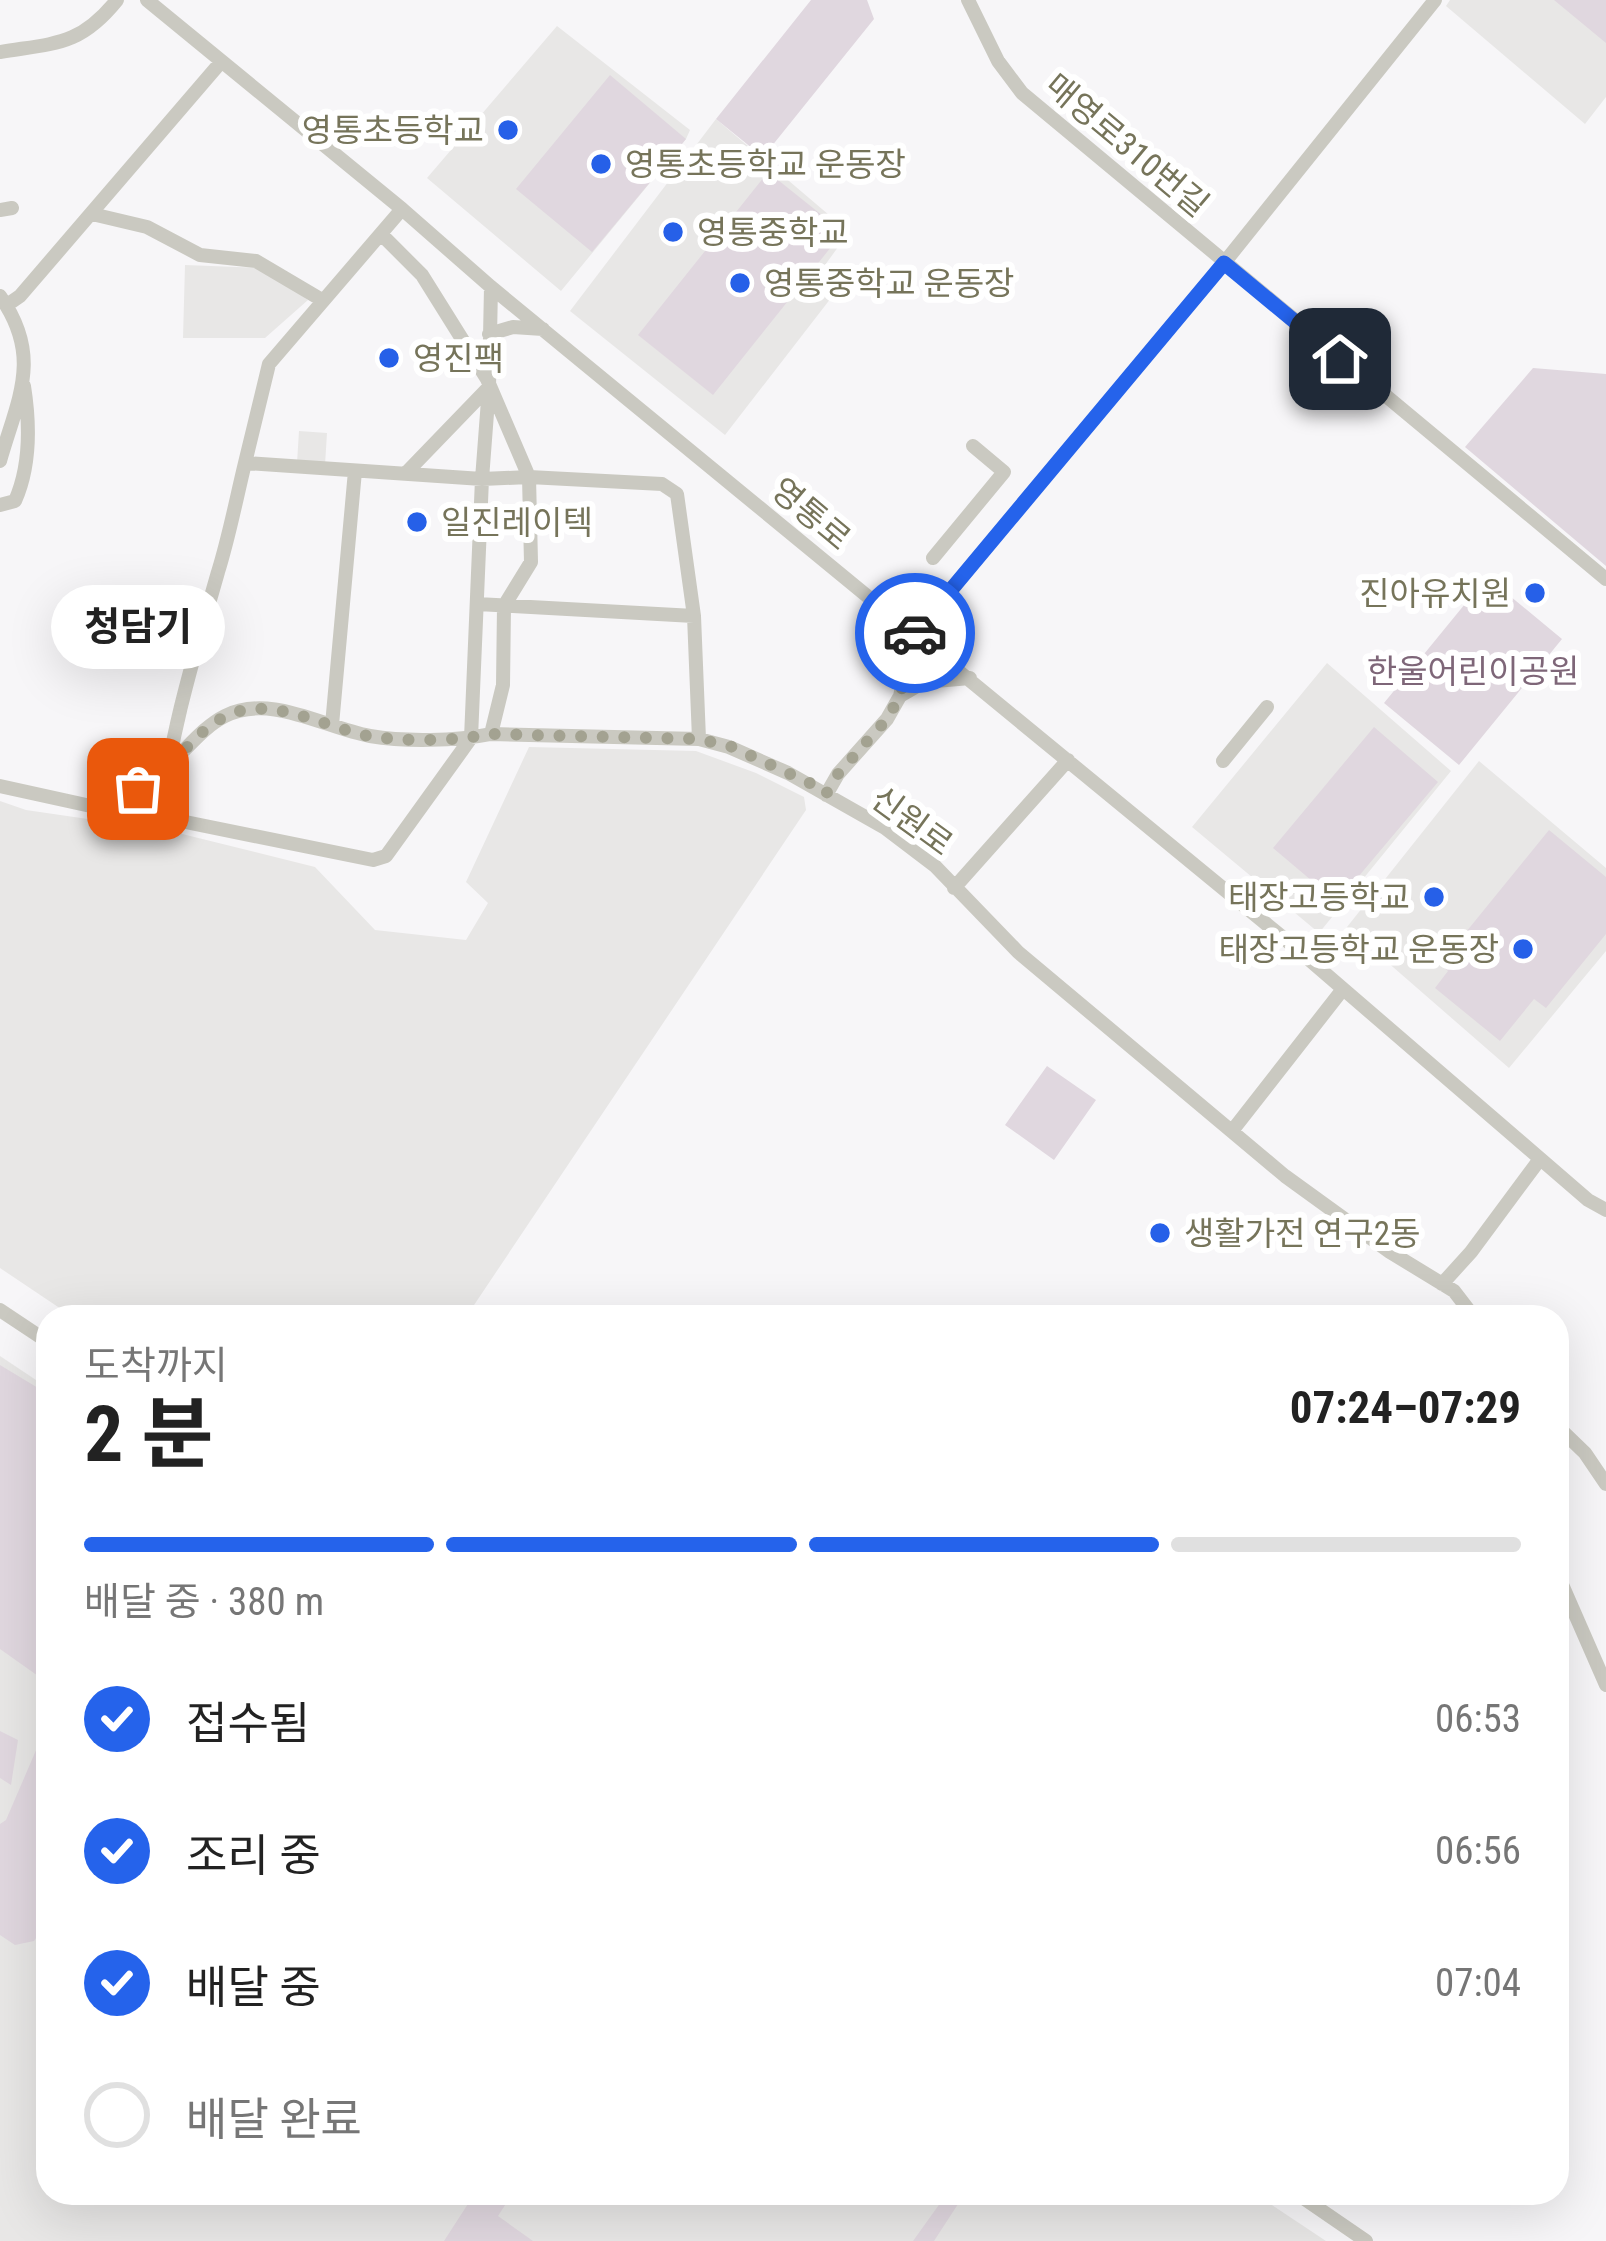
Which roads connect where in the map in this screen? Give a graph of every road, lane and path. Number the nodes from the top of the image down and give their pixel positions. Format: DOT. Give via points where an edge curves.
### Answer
graph roads {
  1 [pos="116,0"];
  2 [pos="147,0"];
  3 [pos="968,0"];
  4 [pos="1435,0"];
  5 [pos="0,52"];
  6 [pos="221,62"];
  7 [pos="402,209"];
  8 [pos="92,214"];
  9 [pos="382,235"];
  10 [pos="1224,263"];
  11 [pos="491,287"];
  12 [pos="3,300"];
  13 [pos="322,300"];
  14 [pos="545,329"];
  15 [pos="489,334"];
  16 [pos="24,382"];
  17 [pos="488,383"];
  18 [pos="4,431"];
  19 [pos="973,446"];
  20 [pos="0,461"];
  21 [pos="245,464"];
  22 [pos="355,471"];
  23 [pos="405,474"];
  24 [pos="529,477"];
  25 [pos="482,479"];
  26 [pos="0,505"];
  27 [pos="933,558"];
  28 [pos="1606,579"];
  29 [pos="477,604"];
  30 [pos="504,606"];
  31 [pos="694,616"];
  32 [pos="914,634"];
  33 [pos="970,679"];
  34 [pos="900,696"];
  35 [pos="1267,707"];
  36 [pos="332,725"];
  37 [pos="491,734"];
  38 [pos="471,738"];
  39 [pos="698,739"];
  40 [pos="1068,760"];
  41 [pos="1223,761"];
  42 [pos="166,768"];
  43 [pos="0,786"];
  44 [pos="826,794"];
  45 [pos="109,811"];
  46 [pos="160,817"];
  47 [pos="955,888"];
  48 [pos="1343,989"];
  49 [pos="1232,1131"];
  50 [pos="1540,1159"];
  51 [pos="1606,1210"];
  52 [pos="1442,1284"];
  53 [pos="1465,1305"];
  54 [pos="0,1310"];
  55 [pos="36,1334"];
  56 [pos="1569,1438"];
  57 [pos="1606,1484"];
  58 [pos="1569,1600"];
  59 [pos="1606,1685"];
  60 [pos="1314,2205"];
  61 [pos="1366,2241"];
  1 -- 5 [label="street" via="78,36"];
  2 -- 6 [label="street, 영통로"];
  3 -- 10 [label="street, 매영로310번길" via="1022,94"];
  4 -- 10 [label="street"];
  6 -- 7 [label="street, 영통로"];
  6 -- 8 [label="street"];
  7 -- 9 [label="street"];
  7 -- 11 [label="street, 영통로"];
  8 -- 12 [label="street" via="20,296"];
  8 -- 13 [label="street" via="147,227 200,255 256,261"];
  9 -- 13 [label="street"];
  9 -- 17 [label="street" via="422,275"];
  10 -- 28 [label="street, 매영로310번길"];
  10 -- 32 [label="street"];
  11 -- 14 [label="street, 영통로"];
  11 -- 15 [label="street"];
  12 -- 16 [label="street" via="21,336"];
  13 -- 21 [label="street" via="268,364"];
  14 -- 15 [label="street"];
  14 -- 32 [label="street, 영통로"];
  15 -- 17 [label="street"];
  16 -- 18 [label="street"];
  16 -- 26 [label="street" via="25,471 15,501"];
  17 -- 23 [label="street"];
  17 -- 24 [label="street"];
  17 -- 25 [label="street"];
  18 -- 20 [label="street"];
  19 -- 27 [label="street" via="1004,472"];
  21 -- 22 [label="street"];
  21 -- 42 [label="street"];
  22 -- 23 [label="street"];
  22 -- 36 [label="street"];
  23 -- 25 [label="street"];
  24 -- 25 [label="street"];
  24 -- 30 [label="street" via="531,562"];
  24 -- 31 [label="street" via="670,488"];
  25 -- 29 [label="street"];
  29 -- 30 [label="street"];
  29 -- 38 [label="street"];
  30 -- 31 [label="street"];
  30 -- 37 [label="street" via="503,685"];
  31 -- 39 [label="street"];
  32 -- 33 [label="street, 영통로"];
  32 -- 34 [label="street"];
  33 -- 34 [label="street" via="924,682"];
  33 -- 40 [label="street, 영통로"];
  34 -- 44 [label="street"];
  35 -- 41 [label="street"];
  36 -- 38 [label="street, 신원로" via="387,739"];
  36 -- 42 [label="street, 신원로" via="238,711"];
  37 -- 38 [label="street, 신원로"];
  37 -- 39 [label="street, 신원로"];
  38 -- 46 [label="street" via="380,860"];
  39 -- 44 [label="street, 신원로" via="730,746"];
  40 -- 47 [label="street"];
  40 -- 48 [label="street, 영통로"];
  42 -- 45 [label="street, 신원로"];
  42 -- 46 [label="street"];
  43 -- 45 [label="street"];
  44 -- 47 [label="street, 신원로" via="885,829"];
  45 -- 46 [label="street"];
  47 -- 49 [label="street, 신원로" via="1018,952"];
  48 -- 49 [label="street"];
  48 -- 50 [label="street, 영통로"];
  49 -- 52 [label="street, 신원로"];
  50 -- 51 [label="street, 영통로"];
  50 -- 52 [label="street"];
  52 -- 53 [label="street, 신원로"];
  54 -- 55 [label="street"];
  56 -- 57 [label="street"];
  58 -- 59 [label="street"];
  60 -- 61 [label="street"];
}
